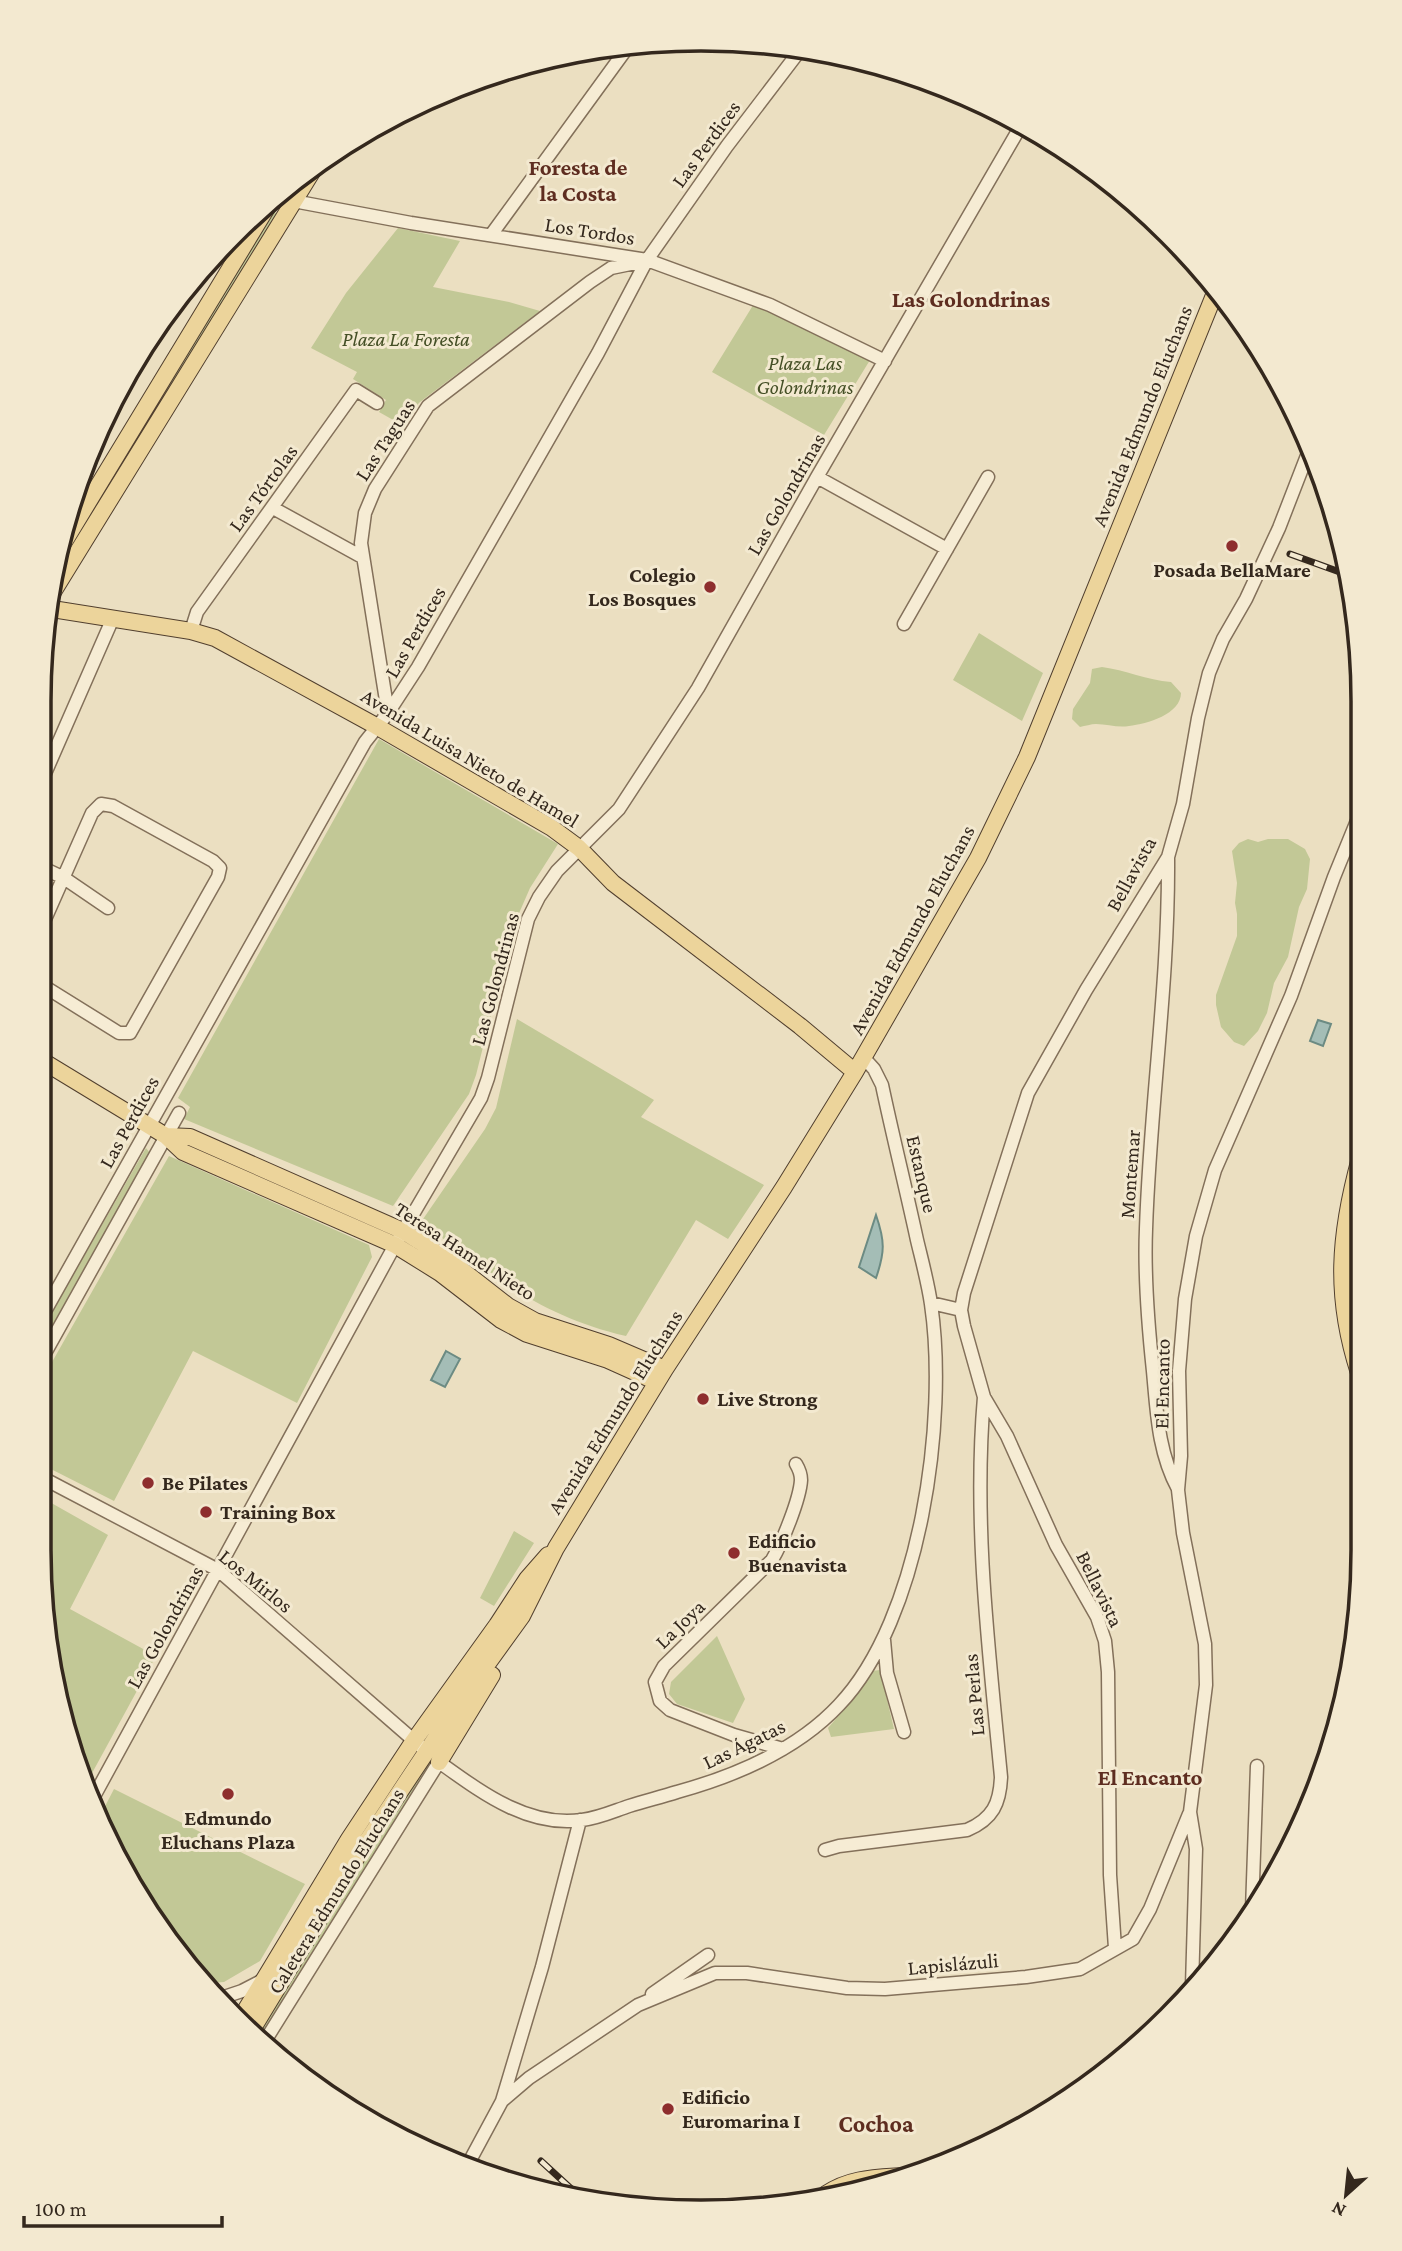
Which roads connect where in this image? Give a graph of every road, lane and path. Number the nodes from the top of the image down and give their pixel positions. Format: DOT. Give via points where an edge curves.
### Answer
graph roads {
  1 [pos="622,55"];
  2 [pos="795,57"];
  3 [pos="1017,133"];
  4 [pos="302,187"];
  5 [pos="286,200"];
  6 [pos="293,202"];
  7 [pos="253,229"];
  8 [pos="491,235"];
  9 [pos="647,260"];
  10 [pos="1212,299"];
  11 [pos="885,361"];
  12 [pos="377,403"];
  13 [pos="1305,460"];
  14 [pos="817,477"];
  15 [pos="988,477"];
  16 [pos="272,508"];
  17 [pos="76,522"];
  18 [pos="947,549"];
  19 [pos="362,557"];
  20 [pos="63,576"];
  21 [pos="57,610"];
  22 [pos="113,618"];
  23 [pos="904,624"];
  24 [pos="191,631"];
  25 [pos="388,713"];
  26 [pos="376,726"];
  27 [pos="51,760"];
  28 [pos="1351,835"];
  29 [pos="579,848"];
  30 [pos="1168,857"];
  31 [pos="51,872"];
  32 [pos="64,878"];
  33 [pos="51,906"];
  34 [pos="108,908"];
  35 [pos="51,991"];
  36 [pos="859,1065"];
  37 [pos="51,1066"];
  38 [pos="179,1113"];
  39 [pos="148,1127"];
  40 [pos="166,1136"];
  41 [pos="1351,1197"];
  42 [pos="399,1238"];
  43 [pos="51,1300"];
  44 [pos="931,1303"];
  45 [pos="961,1310"];
  46 [pos="51,1342"];
  47 [pos="1351,1344"];
  48 [pos="661,1375"];
  49 [pos="984,1397"];
  50 [pos="796,1464"];
  51 [pos="51,1482"];
  52 [pos="1178,1490"];
  53 [pos="556,1548"];
  54 [pos="218,1570"];
  55 [pos="511,1633"];
  56 [pos="883,1639"];
  57 [pos="904,1732"];
  58 [pos="419,1746"];
  59 [pos="783,1749"];
  60 [pos="439,1762"];
  61 [pos="1257,1766"];
  62 [pos="97,1791"];
  63 [pos="1190,1812"];
  64 [pos="580,1821"];
  65 [pos="825,1850"];
  66 [pos="1253,1894"];
  67 [pos="1115,1948"];
  68 [pos="708,1955"];
  69 [pos="1192,1976"];
  70 [pos="263,1980"];
  71 [pos="228,1996"];
  72 [pos="638,2005"];
  73 [pos="244,2013"];
  74 [pos="256,2024"];
  75 [pos="268,2036"];
  76 [pos="502,2101"];
  77 [pos="471,2158"];
  78 [pos="870,2178"];
  79 [pos="849,2183"];
  1 -- 8 [label="street"];
  2 -- 9 [label="street, Las Perdices"];
  3 -- 11 [label="street, Las Golondrinas"];
  4 -- 6 [label="main road"];
  5 -- 6 [label="street, Los Tordos"];
  6 -- 8 [label="street, Los Tordos"];
  6 -- 20 [label="main road"];
  7 -- 17 [label="main road"];
  8 -- 9 [label="street, Los Tordos"];
  9 -- 11 [label="street, Los Tordos" via="770,305"];
  9 -- 19 [label="street, Las Taguas" via="611,268 428,406 369,501 362,528"];
  9 -- 25 [label="street, Las Perdices" via="598,353"];
  10 -- 36 [label="main road, Avenida Edmundo Eluchans" via="1016,783 958,896"];
  11 -- 14 [label="street, Las Golondrinas"];
  12 -- 16 [label="street, Las Tórtolas" via="356,390"];
  13 -- 30 [label="street, Bellavista" via="1279,528 1209,673"];
  14 -- 18 [label="street"];
  14 -- 29 [label="street, Las Golondrinas" via="664,743 619,809"];
  15 -- 18 [label="street"];
  16 -- 19 [label="street"];
  16 -- 24 [label="street, Las Tórtolas" via="197,612"];
  18 -- 23 [label="street"];
  19 -- 25 [label="street, Las Taguas"];
  21 -- 22 [label="main road, Avenida Luisa Nieto de Hamel"];
  22 -- 24 [label="main road, Avenida Luisa Nieto de Hamel"];
  22 -- 27 [label="street"];
  24 -- 26 [label="main road, Avenida Luisa Nieto de Hamel" via="226,642"];
  25 -- 26 [label="street, Las Perdices"];
  26 -- 29 [label="main road, Avenida Luisa Nieto de Hamel" via="535,817"];
  26 -- 39 [label="street, Las Perdices"];
  28 -- 52 [label="street, El Encanto" via="1291,996 1215,1170 1196,1236 1179,1371"];
  29 -- 36 [label="main road, Avenida Luisa Nieto de Hamel" via="613,883 800,1026"];
  29 -- 42 [label="street, Las Golondrinas" via="533,908 485,1088"];
  30 -- 45 [label="street, Bellavista" via="1028,1093"];
  30 -- 52 [label="street, Montemar" via="1146,1241 1147,1316 1160,1446"];
  31 -- 32 [label="street"];
  32 -- 33 [label="street"];
  32 -- 34 [label="street"];
  32 -- 35 [label="street" via="92,813 101,804 113,806 220,868 130,1033 119,1033"];
  36 -- 44 [label="street, Estanque" via="874,1069 882,1085"];
  36 -- 48 [label="main road, Avenida Edmundo Eluchans"];
  37 -- 39 [label="main road, Teresa Hamel Nieto"];
  38 -- 40 [label="street, Las Perdices"];
  39 -- 40 [label="main road, Teresa Hamel Nieto"];
  39 -- 43 [label="street, Las Perdices"];
  40 -- 42 [label="main road, Teresa Hamel Nieto" via="183,1152"];
  40 -- 46 [label="street, Las Perdices"];
  41 -- 47 [label="main road" via="1340,1277"];
  42 -- 48 [label="main road, Teresa Hamel Nieto" via="514,1328"];
  42 -- 54 [label="street, Las Golondrinas"];
  44 -- 45 [label="street"];
  44 -- 56 [label="street, Las Ágatas" via="935,1396 930,1462 917,1535"];
  45 -- 49 [label="street, Bellavista"];
  48 -- 53 [label="main road, Avenida Edmundo Eluchans"];
  49 -- 65 [label="street, Las Perlas" via="980,1503 1000,1795 991,1813 967,1830"];
  49 -- 67 [label="street, Bellavista" via="1105,1641"];
  50 -- 59 [label="street, La Joya" via="799,1488 772,1559 664,1666 655,1682 660,1701 670,1710"];
  51 -- 54 [label="street, Los Mirlos"];
  52 -- 63 [label="street, El Encanto" via="1205,1644 1206,1685"];
  53 -- 55 [label="main road, Avenida Edmundo Eluchans"];
  53 -- 58 [label="main road, Avenida Edmundo Eluchans" via="527,1579"];
  54 -- 58 [label="street, Los Mirlos"];
  54 -- 62 [label="street, Las Golondrinas"];
  55 -- 58 [label="main road, Avenida Edmundo Eluchans"];
  55 -- 60 [label="main road" via="489,1680"];
  56 -- 57 [label="street, Las Ágatas" via="887,1673"];
  56 -- 59 [label="street, Las Ágatas" via="864,1675 838,1706"];
  58 -- 70 [label="main road, Avenida Edmundo Eluchans" via="349,1839"];
  58 -- 74 [label="main road, Avenida Edmundo Eluchans"];
  59 -- 64 [label="street, Las Ágatas" via="716,1781"];
  60 -- 64 [label="street, Las Ágatas" via="515,1811 550,1821"];
  60 -- 75 [label="street, Caletera Edmundo Eluchans"];
  61 -- 66 [label="street"];
  63 -- 67 [label="street, Lapislázuli" via="1141,1927 1132,1939"];
  63 -- 69 [label="street, El Encanto" via="1196,1850"];
  64 -- 76 [label="street"];
  67 -- 72 [label="street, Lapislázuli" via="1080,1969 1055,1974 885,1989 726,1971"];
  68 -- 72 [label="street, Lapislázuli"];
  70 -- 71 [label="street"];
  70 -- 73 [label="main road, Avenida Edmundo Eluchans"];
  72 -- 76 [label="street, Lapislázuli"];
  76 -- 77 [label="street"];
  78 -- 79 [label="main road"];
}
